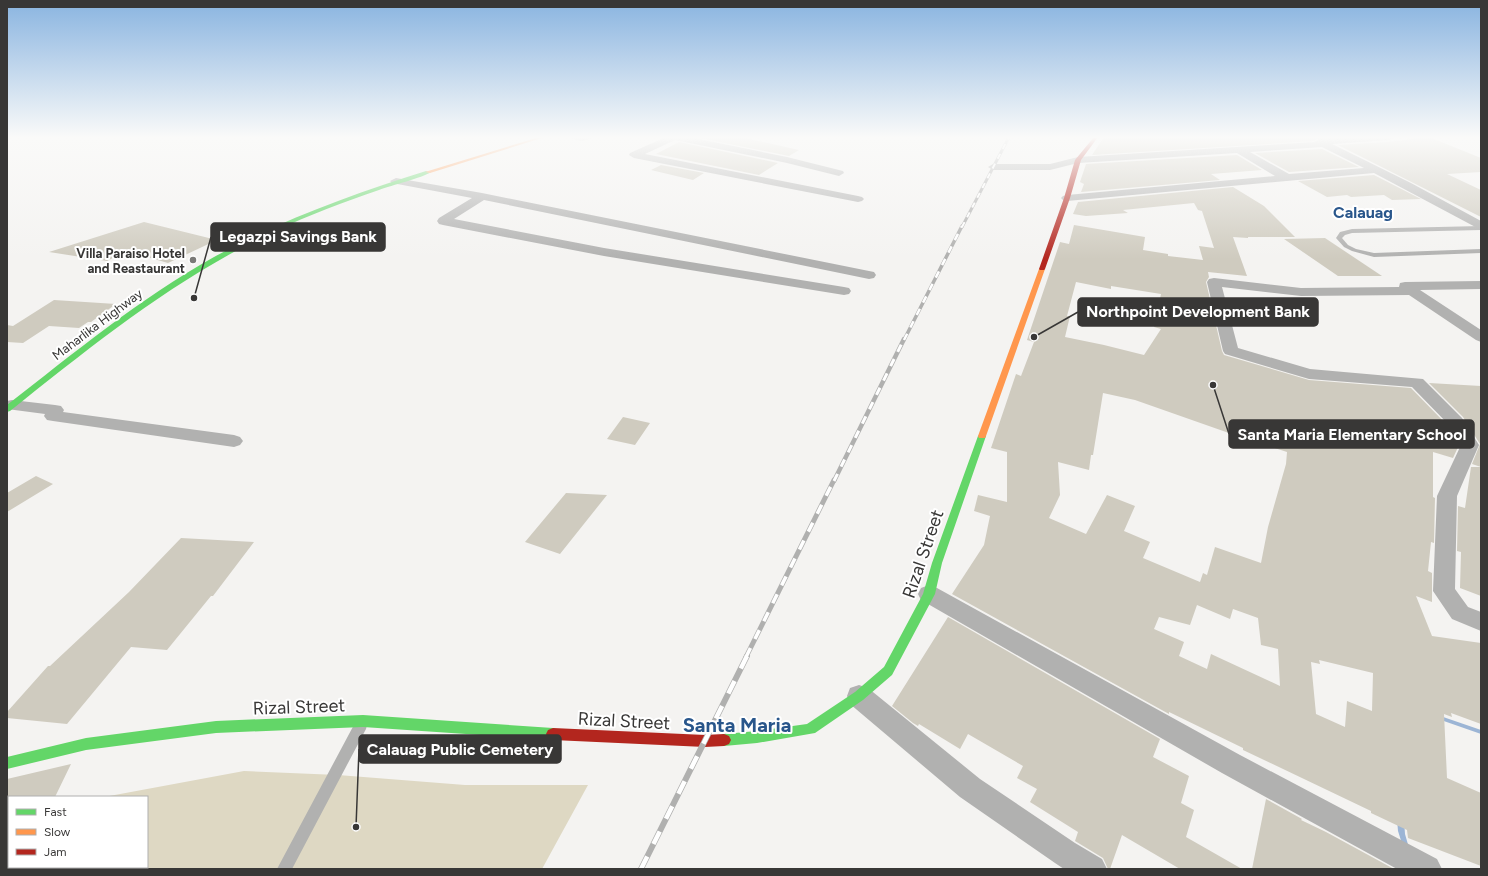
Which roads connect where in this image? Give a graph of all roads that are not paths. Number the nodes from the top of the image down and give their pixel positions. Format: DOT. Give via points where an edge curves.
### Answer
graph roads {
  1 [pos="406,178"];
  2 [pos="750,178"];
  3 [pos="1073,178"];
  4 [pos="1287,178"];
  5 [pos="1391,178"];
  6 [pos="396,181"];
  7 [pos="482,196"];
  8 [pos="1068,198"];
  9 [pos="858,199"];
  10 [pos="1481,227"];
  11 [pos="1481,251"];
  12 [pos="869,275"];
  13 [pos="1481,285"];
  14 [pos="844,291"];
  15 [pos="1413,291"];
  16 [pos="1481,337"];
  17 [pos="10,407"];
  18 [pos="234,441"];
  19 [pos="929,594"];
  20 [pos="1481,622"];
  21 [pos="859,696"];
  22 [pos="363,721"];
  23 [pos="7,763"];
  24 [pos="1426,868"];
  25 [pos="284,869"];
  26 [pos="1092,869"];
  1 -- 6 [label="main road, Maharlika Highway"];
  2 -- 9 [label="street"];
  3 -- 8 [label="main road, Rizal Street"];
  4 -- 8 [label="street"];
  5 -- 10 [label="street"];
  6 -- 7 [label="street"];
  6 -- 17 [label="main road, Maharlika Highway" via="297,219 215,259 168,287"];
  7 -- 12 [label="street"];
  7 -- 14 [label="street" via="443,221 604,252"];
  8 -- 19 [label="main road, Rizal Street" via="937,563"];
  10 -- 11 [label="lane" via="1352,231 1345,232 1339,238 1354,250 1374,255"];
  13 -- 15 [label="street" via="1405,286"];
  15 -- 16 [label="street"];
  15 -- 20 [label="street" via="1301,292 1214,282 1231,351 1309,374 1417,382 1456,422 1470,445 1447,496 1444,591 1460,613"];
  17 -- 18 [label="street" via="55,410 53,416"];
  19 -- 21 [label="main road, Rizal Street" via="888,671"];
  19 -- 24 [label="street" via="1230,764"];
  21 -- 22 [label="main road, Rizal Street" via="810,729 705,741 496,731"];
  21 -- 26 [label="street" via="970,788"];
  22 -- 23 [label="main road, Rizal Street" via="216,727 86,744"];
  22 -- 25 [label="lane"];
}
